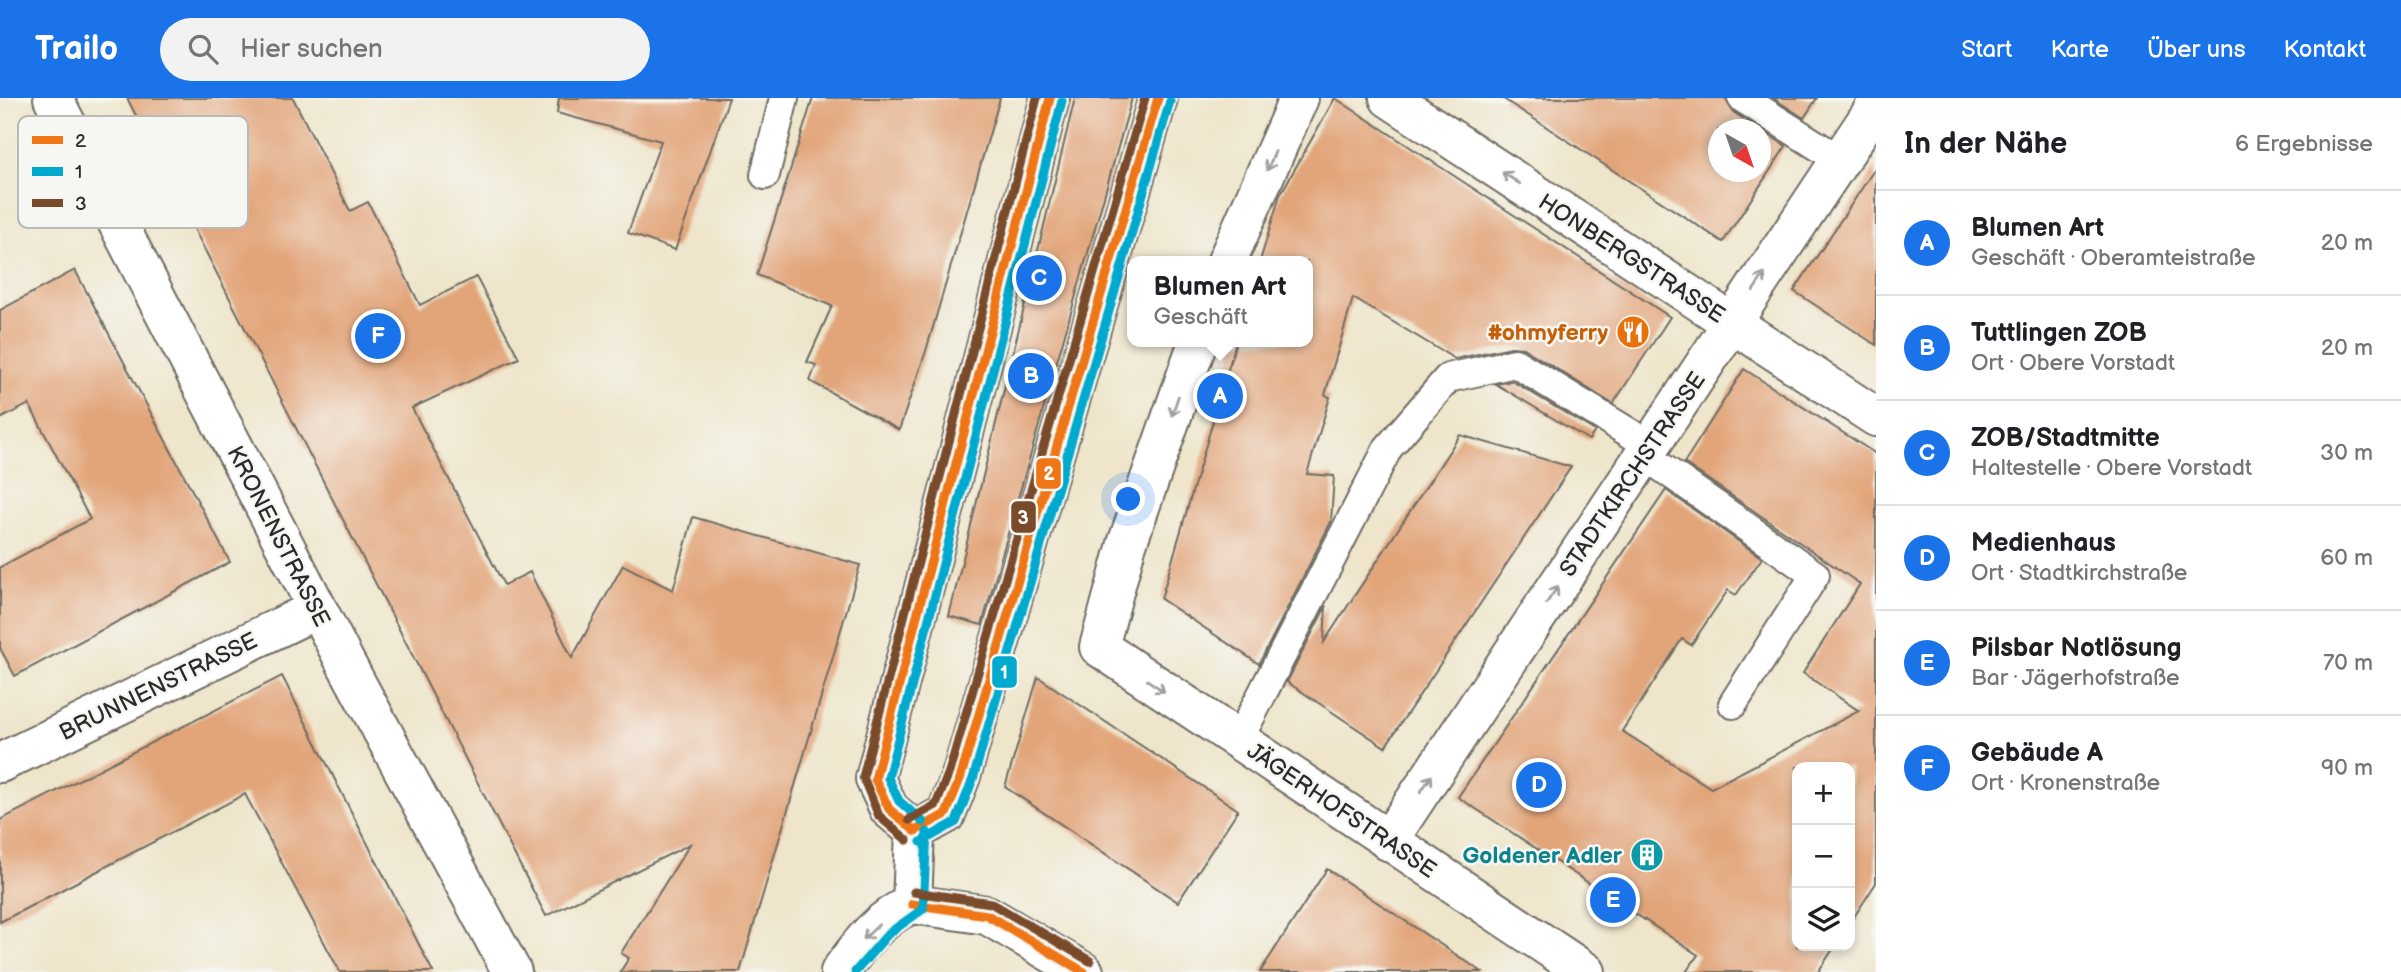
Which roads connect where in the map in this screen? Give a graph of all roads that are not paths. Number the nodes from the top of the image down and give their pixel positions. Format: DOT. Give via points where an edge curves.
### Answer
graph roads {
  1 [pos="53,98"];
  2 [pos="784,98"];
  3 [pos="1050,98"];
  4 [pos="1158,98"];
  5 [pos="1299,98"];
  6 [pos="1389,98"];
  7 [pos="1742,98"];
  8 [pos="1876,106"];
  9 [pos="62,116"];
  10 [pos="1840,160"];
  11 [pos="765,175"];
  12 [pos="120,228"];
  13 [pos="1229,256"];
  14 [pos="1732,323"];
  15 [pos="1196,347"];
  16 [pos="1876,417"];
  17 [pos="1648,451"];
  18 [pos="317,609"];
  19 [pos="1733,704"];
  20 [pos="1238,741"];
  21 [pos="0,763"];
  22 [pos="915,831"];
  23 [pos="1388,841"];
  24 [pos="912,904"];
  25 [pos="512,972"];
  26 [pos="841,972"];
  27 [pos="1084,972"];
  28 [pos="1586,972"];
  1 -- 9 [label="street, KRONENSTRASSE"];
  2 -- 11 [label="lane"];
  3 -- 22 [label="street" via="874,779 888,809"];
  4 -- 22 [label="street" via="961,776 946,814"];
  5 -- 13 [label="street, one-way"];
  14 -- 6 [label="street, HONBERGSTRASSE, one-way"];
  7 -- 10 [label="lane"];
  8 -- 10 [label="street, STADTKIRCHSTRASSE"];
  14 -- 10 [label="street, STADTKIRCHSTRASSE, one-way"];
  12 -- 18 [label="street, KRONENSTRASSE"];
  14 -- 16 [label="street, HONBERGSTRASSE"];
  14 -- 17 [label="street, STADTKIRCHSTRASSE"];
  15 -- 20 [label="street, JÄGERHOFSTRASSE, one-way" via="1127,544 1099,648"];
  17 -- 19 [label="lane" via="1815,575"];
  17 -- 20 [label="lane" via="1515,363 1448,378 1388,448"];
  23 -- 17 [label="street, STADTKIRCHSTRASSE, one-way"];
  18 -- 21 [label="street, BRUNNENSTRASSE"];
  18 -- 25 [label="street, KRONENSTRASSE"];
  20 -- 23 [label="street, JÄGERHOFSTRASSE"];
  22 -- 24 [label="street"];
  23 -- 28 [label="street, JÄGERHOFSTRASSE"];
  24 -- 26 [label="street, one-way" via="894,912 862,941"];
  24 -- 27 [label="street" via="987,915"];
}
